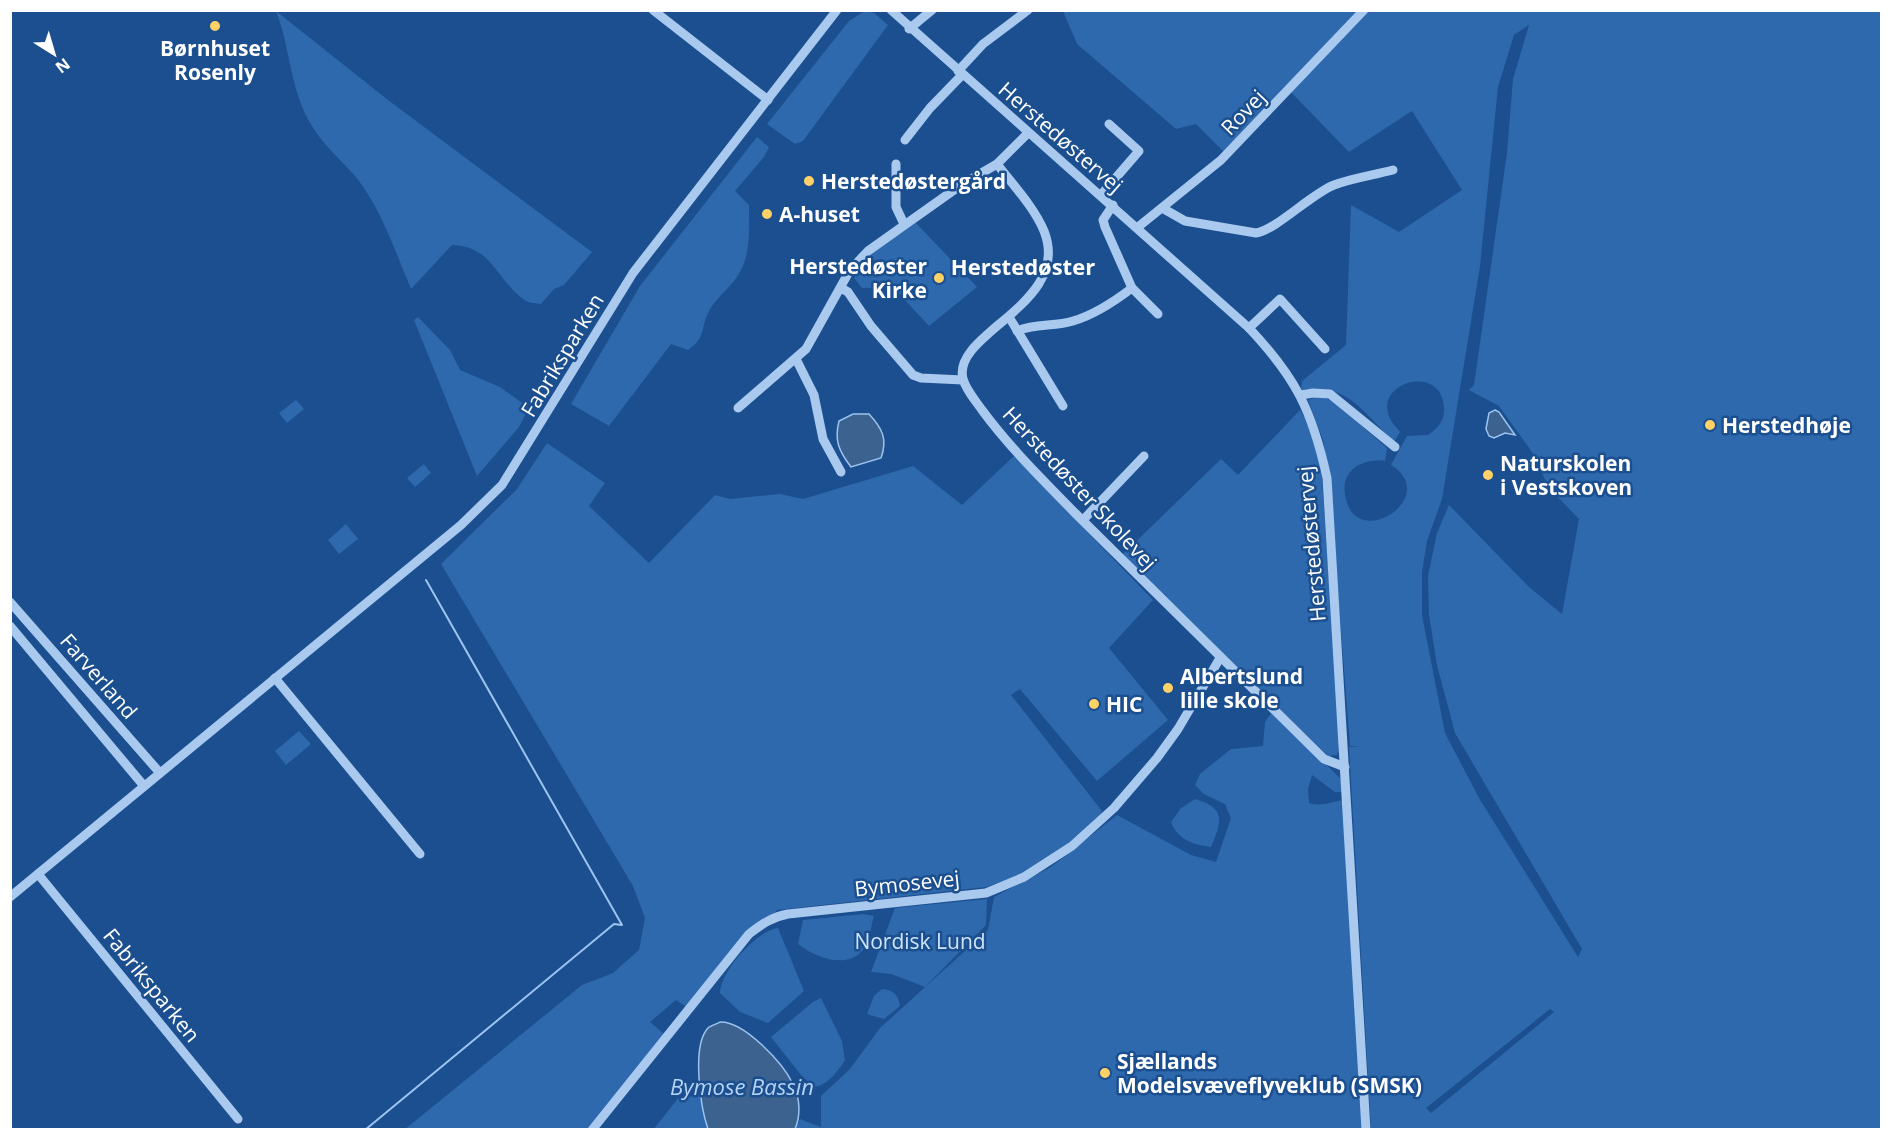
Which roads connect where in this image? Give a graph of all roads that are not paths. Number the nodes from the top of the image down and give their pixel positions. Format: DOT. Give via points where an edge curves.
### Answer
graph roads {
  1 [pos="653,10"];
  2 [pos="837,10"];
  3 [pos="891,10"];
  4 [pos="932,10"];
  5 [pos="1028,10"];
  6 [pos="1364,10"];
  7 [pos="909,28"];
  8 [pos="960,73"];
  9 [pos="768,100"];
  10 [pos="1109,124"];
  11 [pos="1028,133"];
  12 [pos="905,140"];
  13 [pos="896,164"];
  14 [pos="997,164"];
  15 [pos="1393,170"];
  16 [pos="1101,195"];
  17 [pos="1113,205"];
  18 [pos="1164,208"];
  19 [pos="904,224"];
  20 [pos="1138,227"];
  21 [pos="841,288"];
  22 [pos="1132,288"];
  23 [pos="1158,314"];
  24 [pos="1009,317"];
  25 [pos="1249,328"];
  26 [pos="1017,331"];
  27 [pos="1325,350"];
  28 [pos="796,359"];
  29 [pos="963,380"];
  30 [pos="1301,395"];
  31 [pos="1064,406"];
  32 [pos="738,408"];
  33 [pos="1395,447"];
  34 [pos="1144,456"];
  35 [pos="841,472"];
  36 [pos="1083,520"];
  37 [pos="10,602"];
  38 [pos="10,626"];
  39 [pos="1220,658"];
  40 [pos="72,672"];
  41 [pos="275,678"];
  42 [pos="59,683"];
  43 [pos="1345,767"];
  44 [pos="159,773"];
  45 [pos="144,786"];
  46 [pos="420,854"];
  47 [pos="38,874"];
  48 [pos="10,897"];
  49 [pos="238,1119"];
  50 [pos="592,1130"];
  51 [pos="1366,1130"];
  1 -- 9 [label="street"];
  2 -- 9 [label="street, Fabriksparken"];
  3 -- 7 [label="street, Herstedøstervej"];
  4 -- 7 [label="street"];
  5 -- 8 [label="street" via="983,44"];
  6 -- 18 [label="street, Rovej" via="1221,160"];
  7 -- 8 [label="street, Herstedøstervej"];
  8 -- 11 [label="street, Herstedøstervej"];
  8 -- 12 [label="street"];
  9 -- 41 [label="street, Fabriksparken" via="633,273 502,485 461,525"];
  10 -- 16 [label="street" via="1138,151"];
  11 -- 14 [label="street"];
  11 -- 16 [label="street, Herstedøstervej"];
  13 -- 19 [label="street" via="896,207"];
  14 -- 19 [label="street"];
  14 -- 24 [label="street" via="1039,221 1047,244 1046,269 1041,280"];
  15 -- 18 [label="street" via="1334,185 1266,231 1256,233 1185,221"];
  16 -- 17 [label="street, Herstedøstervej"];
  17 -- 20 [label="street, Herstedøstervej"];
  17 -- 22 [label="street" via="1103,220"];
  18 -- 20 [label="street, Rovej"];
  19 -- 21 [label="street" via="868,251 850,270"];
  20 -- 25 [label="street, Herstedøstervej"];
  21 -- 28 [label="street" via="816,334"];
  21 -- 29 [label="street" via="913,375"];
  22 -- 23 [label="street"];
  22 -- 26 [label="street" via="1072,322"];
  24 -- 26 [label="street"];
  24 -- 29 [label="street" via="968,355"];
  25 -- 27 [label="street" via="1280,299"];
  25 -- 30 [label="street, Herstedøstervej"];
  26 -- 31 [label="street"];
  28 -- 32 [label="street"];
  28 -- 35 [label="street" via="814,395 823,439"];
  29 -- 36 [label="street, Herstedøster Skolevej" via="1001,435"];
  30 -- 33 [label="street" via="1330,394"];
  30 -- 43 [label="street, Herstedøstervej" via="1318,439 1327,478"];
  34 -- 36 [label="street"];
  36 -- 39 [label="street, Herstedøster Skolevej"];
  37 -- 40 [label="street, Farverland"];
  38 -- 42 [label="street, Farverland"];
  39 -- 43 [label="street, Herstedøster Skolevej" via="1324,759"];
  39 -- 50 [label="street, Bymosevej" via="1178,729 1114,808 1071,846 1024,877 986,893 788,914 762,923 749,934"];
  40 -- 42 [label="street"];
  40 -- 44 [label="street, Farverland"];
  41 -- 44 [label="street, Fabriksparken"];
  41 -- 46 [label="street"];
  42 -- 45 [label="street, Farverland"];
  43 -- 51 [label="street, Herstedøstervej"];
  44 -- 45 [label="street, Fabriksparken"];
  45 -- 47 [label="street, Fabriksparken"];
  47 -- 48 [label="street, Fabriksparken"];
  47 -- 49 [label="street, Fabriksparken"];
}
